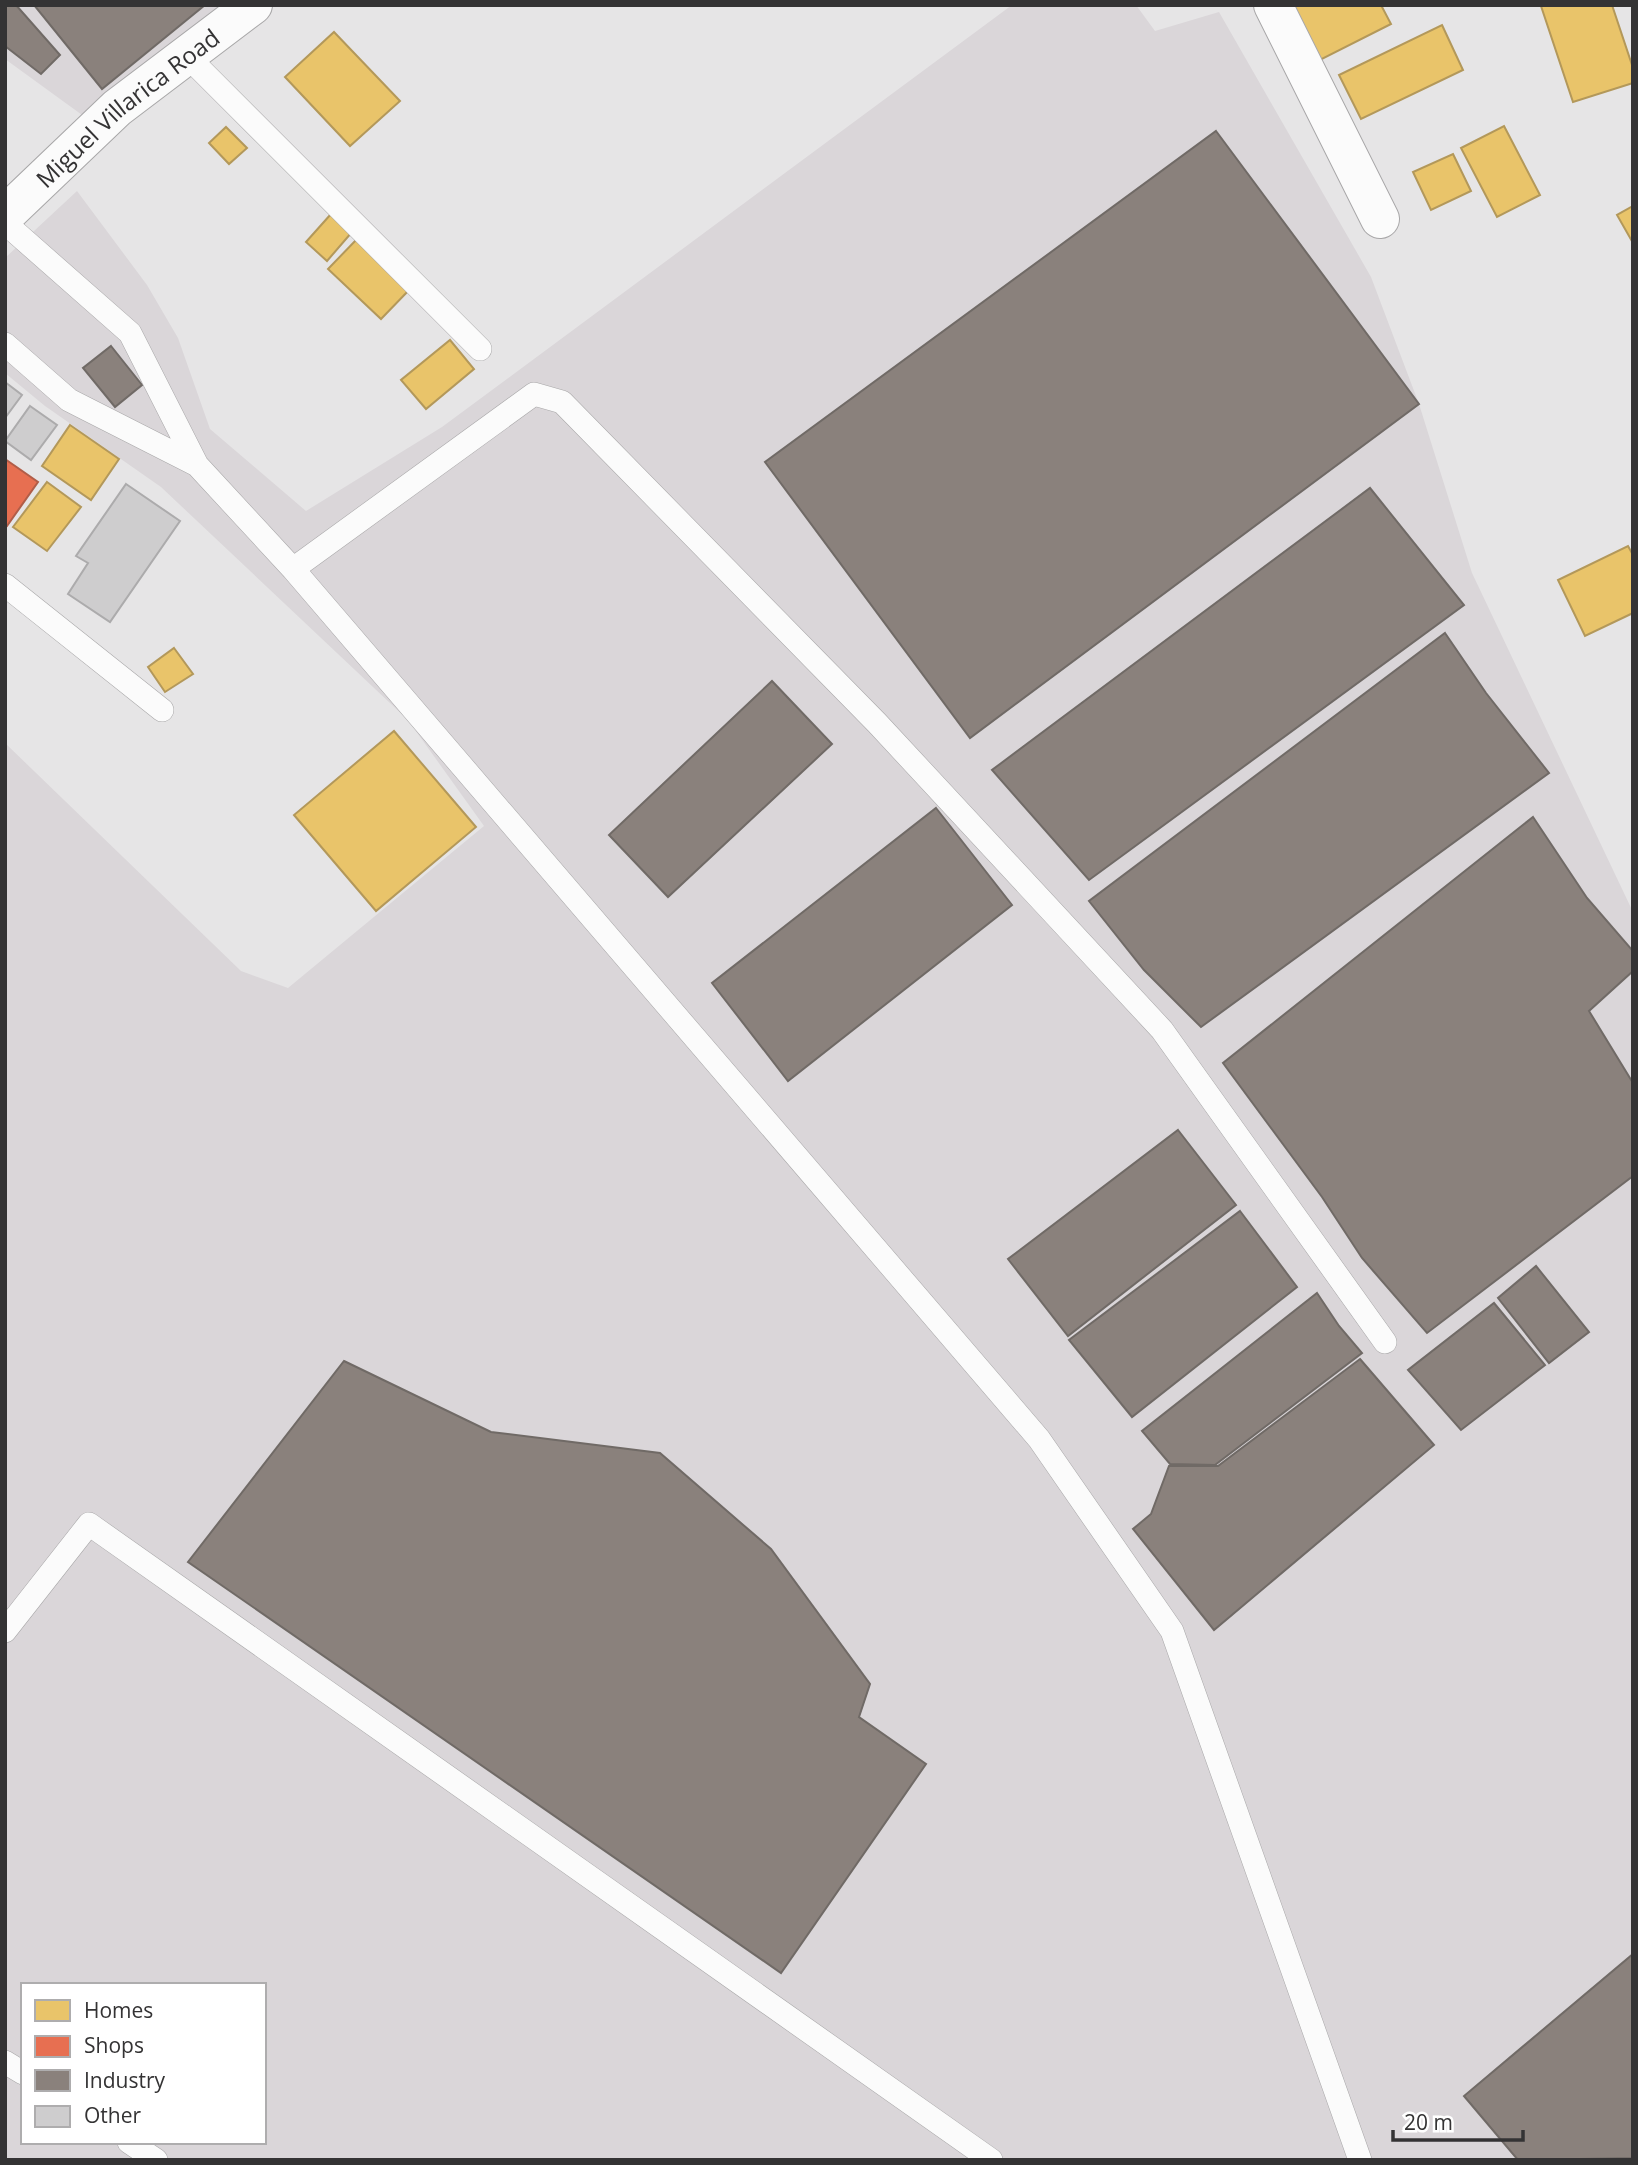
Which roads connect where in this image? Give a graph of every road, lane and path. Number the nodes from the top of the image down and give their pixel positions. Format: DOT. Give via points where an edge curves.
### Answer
graph roads {
  1 [pos="253,5"];
  2 [pos="1273,5"];
  3 [pos="187,56"];
  4 [pos="5,215"];
  5 [pos="1380,219"];
  6 [pos="5,223"];
  7 [pos="5,344"];
  8 [pos="480,349"];
  9 [pos="197,465"];
  10 [pos="293,569"];
  11 [pos="5,584"];
  12 [pos="162,710"];
  13 [pos="1385,1342"];
  14 [pos="5,1631"];
  15 [pos="5,2062"];
  16 [pos="21,2072"];
  17 [pos="132,2144"];
  18 [pos="156,2160"];
  19 [pos="991,2160"];
  20 [pos="1360,2160"];
  1 -- 3 [label="main road, Miguel Villarica Road"];
  2 -- 5 [label="main road"];
  3 -- 4 [label="main road, Miguel Villarica Road" via="117,108"];
  3 -- 8 [label="lane"];
  6 -- 9 [label="lane" via="130,333"];
  7 -- 9 [label="lane" via="69,400"];
  9 -- 10 [label="lane"];
  10 -- 13 [label="lane" via="534,394 562,402 877,723 1162,1030"];
  10 -- 20 [label="lane" via="1038,1439 1172,1631"];
  11 -- 12 [label="lane"];
  14 -- 19 [label="lane" via="89,1524"];
  15 -- 16 [label="lane"];
  17 -- 18 [label="lane"];
}
